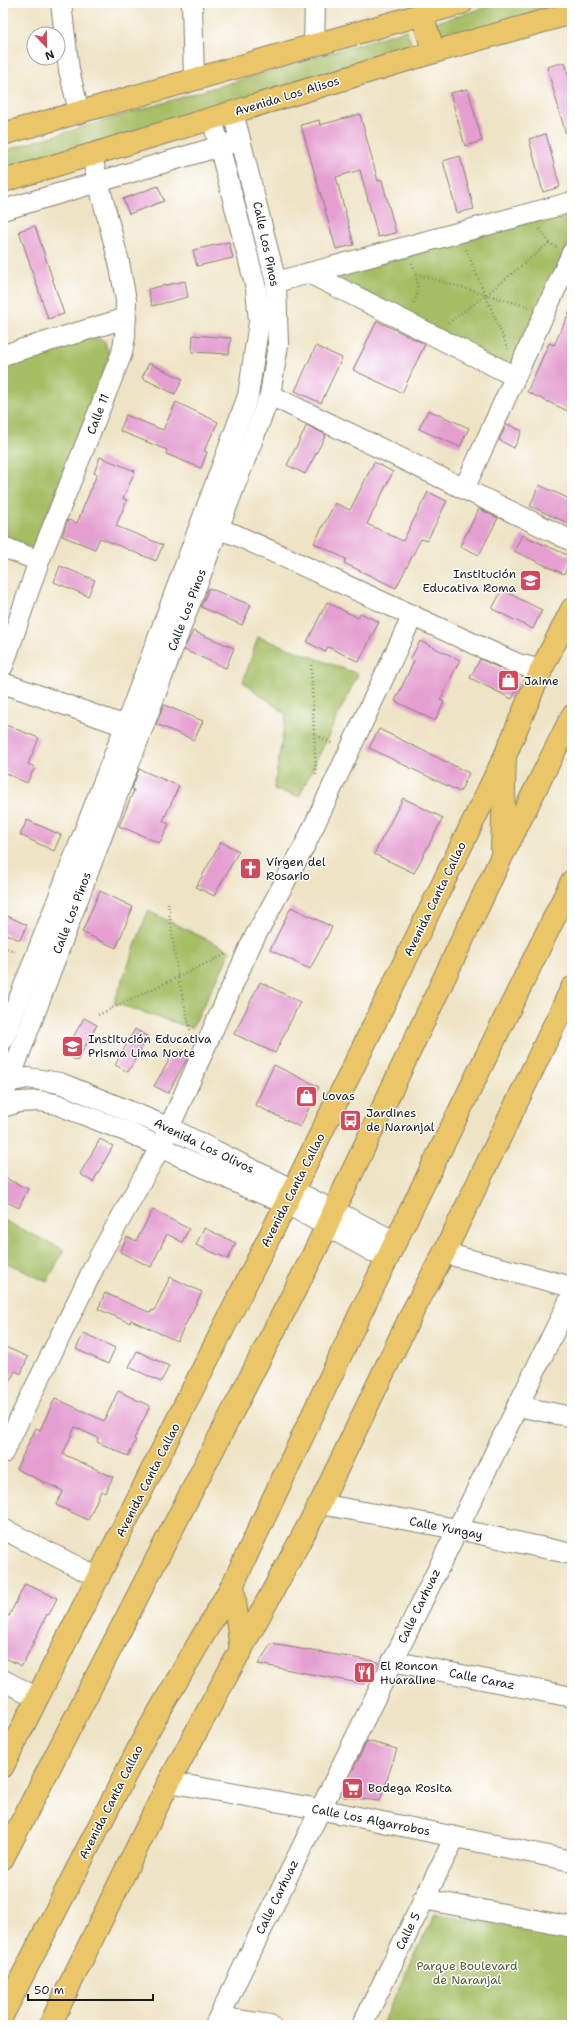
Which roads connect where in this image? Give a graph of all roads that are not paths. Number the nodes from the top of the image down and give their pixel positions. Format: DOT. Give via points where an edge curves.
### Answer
graph roads {
  1 [pos="61,3"];
  2 [pos="192,3"];
  3 [pos="315,3"];
  4 [pos="462,3"];
  5 [pos="572,13"];
  6 [pos="422,15"];
  7 [pos="314,46"];
  8 [pos="434,52"];
  9 [pos="194,80"];
  10 [pos="79,112"];
  11 [pos="233,112"];
  12 [pos="212,118"];
  13 [pos="3,134"];
  14 [pos="240,141"];
  15 [pos="219,147"];
  16 [pos="91,154"];
  17 [pos="3,181"];
  18 [pos="98,182"];
  19 [pos="572,202"];
  20 [pos="3,210"];
  21 [pos="571,255"];
  22 [pos="309,273"];
  23 [pos="276,282"];
  24 [pos="126,318"];
  25 [pos="3,355"];
  26 [pos="516,373"];
  27 [pos="270,395"];
  28 [pos="464,489"];
  29 [pos="218,529"];
  30 [pos="572,541"];
  31 [pos="3,546"];
  32 [pos="39,561"];
  33 [pos="572,609"];
  34 [pos="413,615"];
  35 [pos="3,666"];
  36 [pos="541,670"];
  37 [pos="3,683"];
  38 [pos="572,716"];
  39 [pos="133,729"];
  40 [pos="505,756"];
  41 [pos="502,856"];
  42 [pos="572,881"];
  43 [pos="572,988"];
  44 [pos="3,1040"];
  45 [pos="4,1087"];
  46 [pos="3,1107"];
  47 [pos="168,1127"];
  48 [pos="161,1146"];
  49 [pos="290,1197"];
  50 [pos="330,1219"];
  51 [pos="392,1251"];
  52 [pos="444,1254"];
  53 [pos="572,1287"];
  54 [pos="572,1295"];
  55 [pos="517,1406"];
  56 [pos="572,1417"];
  57 [pos="3,1453"];
  58 [pos="320,1504"];
  59 [pos="3,1529"];
  60 [pos="457,1529"];
  61 [pos="572,1554"];
  62 [pos="98,1578"];
  63 [pos="233,1584"];
  64 [pos="241,1651"];
  65 [pos="392,1661"];
  66 [pos="3,1680"];
  67 [pos="572,1697"];
  68 [pos="38,1698"];
  69 [pos="3,1766"];
  70 [pos="169,1782"];
  71 [pos="319,1810"];
  72 [pos="455,1837"];
  73 [pos="3,1858"];
  74 [pos="572,1861"];
  75 [pos="423,1900"];
  76 [pos="572,1927"];
  77 [pos="3,2014"];
  78 [pos="217,2021"];
  79 [pos="50,2025"];
  80 [pos="270,2025"];
  81 [pos="362,2025"];
  1 -- 10 [label="street" via="69,70"];
  2 -- 9 [label="street"];
  3 -- 7 [label="street"];
  4 -- 6 [label="main road"];
  5 -- 8 [label="main road, Avenida Los Alisos"];
  6 -- 7 [label="main road"];
  6 -- 8 [label="main road"];
  7 -- 9 [label="main road"];
  8 -- 11 [label="main road, Avenida Los Alisos"];
  9 -- 10 [label="main road"];
  10 -- 13 [label="main road"];
  11 -- 12 [label="main road, Avenida Los Alisos"];
  11 -- 14 [label="street, Calle Los Pinos"];
  12 -- 15 [label="street, Calle Los Pinos"];
  12 -- 16 [label="main road, Avenida Los Alisos"];
  14 -- 15 [label="street"];
  14 -- 23 [label="street, Calle Los Pinos"];
  15 -- 18 [label="street"];
  15 -- 39 [label="street, Calle Los Pinos" via="256,288 259,322 255,355 248,396"];
  16 -- 17 [label="main road, Avenida Los Alisos"];
  16 -- 18 [label="street, Calle 11"];
  18 -- 20 [label="street"];
  18 -- 24 [label="street, Calle 11" via="120,262"];
  19 -- 22 [label="street"];
  21 -- 26 [label="street"];
  22 -- 23 [label="street"];
  22 -- 26 [label="street" via="401,320"];
  23 -- 27 [label="street, Calle Los Pinos" via="278,345"];
  24 -- 25 [label="street"];
  24 -- 32 [label="street, Calle 11" via="122,353"];
  26 -- 28 [label="street"];
  27 -- 28 [label="street"];
  27 -- 29 [label="street, Calle Los Pinos"];
  28 -- 30 [label="street"];
  29 -- 34 [label="street"];
  29 -- 39 [label="street, Calle Los Pinos"];
  31 -- 32 [label="street"];
  32 -- 35 [label="street, Calle 11"];
  33 -- 36 [label="main road, Avenida Canta Callao"];
  34 -- 36 [label="street" via="518,664"];
  34 -- 47 [label="street" via="305,845 252,942"];
  36 -- 40 [label="main road, Avenida Canta Callao"];
  37 -- 39 [label="street"];
  38 -- 41 [label="main road"];
  39 -- 44 [label="street, Calle Los Pinos"];
  39 -- 45 [label="street, Calle Los Pinos"];
  40 -- 41 [label="main road"];
  40 -- 49 [label="main road, Avenida Canta Callao"];
  41 -- 50 [label="main road"];
  42 -- 51 [label="main road, Avenida Canta Callao"];
  43 -- 52 [label="main road"];
  45 -- 47 [label="street, Avenida Los Olivos" via="28,1078 60,1083"];
  46 -- 48 [label="street, Avenida Los Olivos" via="19,1102 40,1101 56,1104"];
  47 -- 48 [label="street"];
  47 -- 49 [label="street, Avenida Los Olivos"];
  48 -- 49 [label="street, Avenida Los Olivos" via="244,1186"];
  48 -- 57 [label="street" via="99,1257"];
  49 -- 50 [label="street, Avenida Los Olivos"];
  49 -- 62 [label="main road, Avenida Canta Callao"];
  50 -- 51 [label="street, Avenida Los Olivos"];
  50 -- 73 [label="main road"];
  51 -- 63 [label="main road, Avenida Canta Callao"];
  52 -- 53 [label="street"];
  52 -- 58 [label="main road" via="414,1309"];
  54 -- 55 [label="street, Calle Carhuaz"];
  55 -- 56 [label="street"];
  55 -- 60 [label="street, Calle Carhuaz"];
  58 -- 60 [label="street, Calle Yungay"];
  58 -- 64 [label="main road"];
  59 -- 62 [label="street"];
  60 -- 61 [label="street, Calle Yungay"];
  60 -- 65 [label="street, Calle Carhuaz"];
  62 -- 68 [label="main road, Avenida Canta Callao"];
  63 -- 64 [label="main road"];
  63 -- 77 [label="main road, Avenida Canta Callao" via="146,1734"];
  64 -- 70 [label="main road"];
  65 -- 67 [label="street, Calle Caraz"];
  65 -- 71 [label="street, Calle Carhuaz"];
  66 -- 68 [label="street"];
  68 -- 69 [label="main road, Avenida Canta Callao"];
  70 -- 71 [label="street, Calle Los Algarrobos"];
  70 -- 79 [label="main road"];
  71 -- 72 [label="street, Calle Los Algarrobos"];
  71 -- 78 [label="street, Calle Carhuaz"];
  72 -- 74 [label="street, Calle Los Algarrobos"];
  72 -- 75 [label="street, Calle 5"];
  75 -- 76 [label="street"];
  75 -- 81 [label="street, Calle 5"];
  78 -- 80 [label="street"];
}
